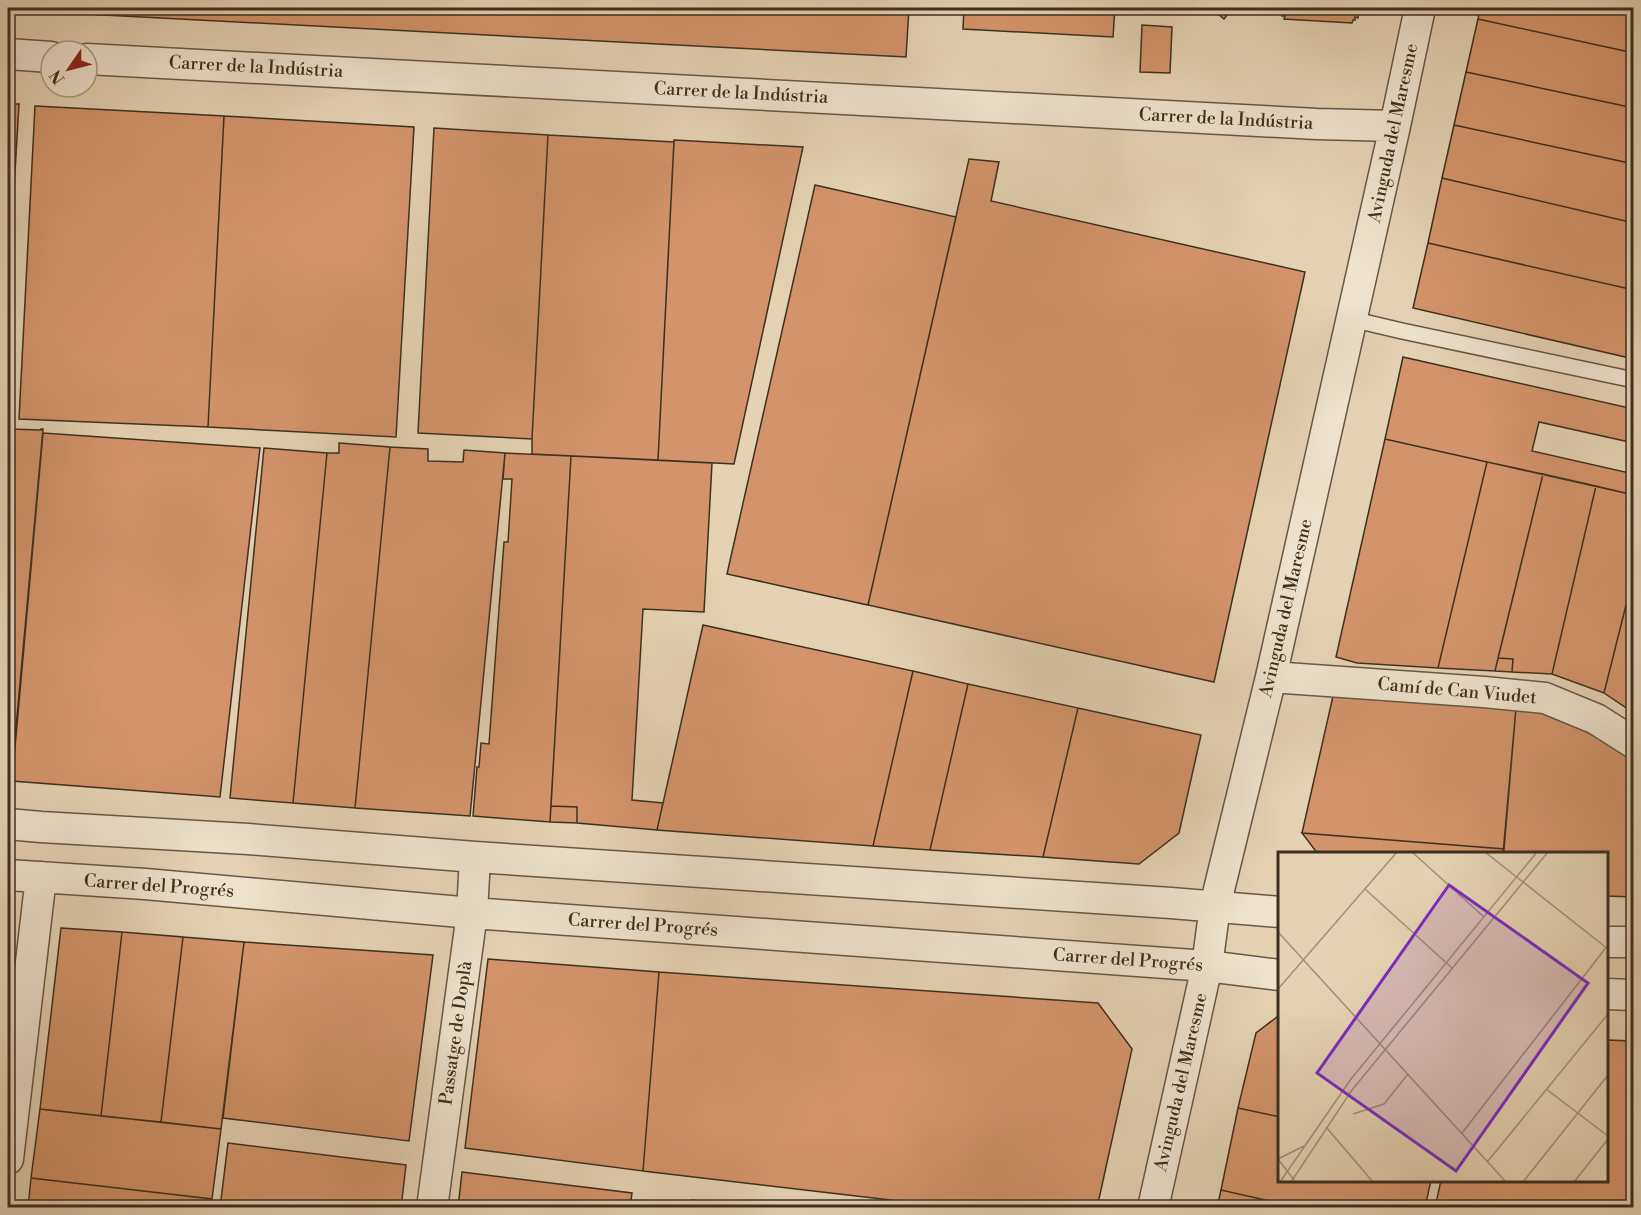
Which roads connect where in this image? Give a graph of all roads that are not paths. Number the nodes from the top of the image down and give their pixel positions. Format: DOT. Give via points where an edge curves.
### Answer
graph roads {
  1 [pos="1420,8"];
  2 [pos="8,54"];
  3 [pos="39,56"];
  4 [pos="99,59"];
  5 [pos="1395,126"];
  6 [pos="1351,319"];
  7 [pos="1634,380"];
  8 [pos="1271,677"];
  9 [pos="1634,743"];
  10 [pos="8,824"];
  11 [pos="475,857"];
  12 [pos="8,875"];
  13 [pos="41,878"];
  14 [pos="1215,906"];
  15 [pos="1278,912"];
  16 [pos="472,913"];
  17 [pos="1608,942"];
  18 [pos="1634,942"];
  19 [pos="1207,966"];
  20 [pos="1278,975"];
  21 [pos="1608,994"];
  22 [pos="1634,995"];
  23 [pos="8,1159"];
  24 [pos="432,1208"];
  25 [pos="1153,1208"];
  1 -- 5 [label="street, Avinguda del Maresme"];
  2 -- 3 [label="street"];
  4 -- 5 [label="street, Carrer de la Indústria"];
  5 -- 6 [label="street, Avinguda del Maresme"];
  6 -- 7 [label="lane"];
  6 -- 8 [label="street, Avinguda del Maresme"];
  8 -- 9 [label="street, Camí de Can Viudet" via="1545,698 1596,719"];
  8 -- 14 [label="street, Avinguda del Maresme"];
  10 -- 11 [label="street"];
  11 -- 14 [label="street"];
  11 -- 16 [label="street, Passatge de Doplà"];
  12 -- 13 [label="street, Carrer del Progrés"];
  13 -- 16 [label="street, Carrer del Progrés"];
  13 -- 23 [label="street"];
  14 -- 15 [label="street"];
  14 -- 19 [label="street, Avinguda del Maresme"];
  16 -- 19 [label="street, Carrer del Progrés"];
  16 -- 24 [label="street, Passatge de Doplà"];
  17 -- 18 [label="street"];
  19 -- 20 [label="street, Carrer del Progrés"];
  19 -- 25 [label="street, Avinguda del Maresme"];
  21 -- 22 [label="street"];
}
